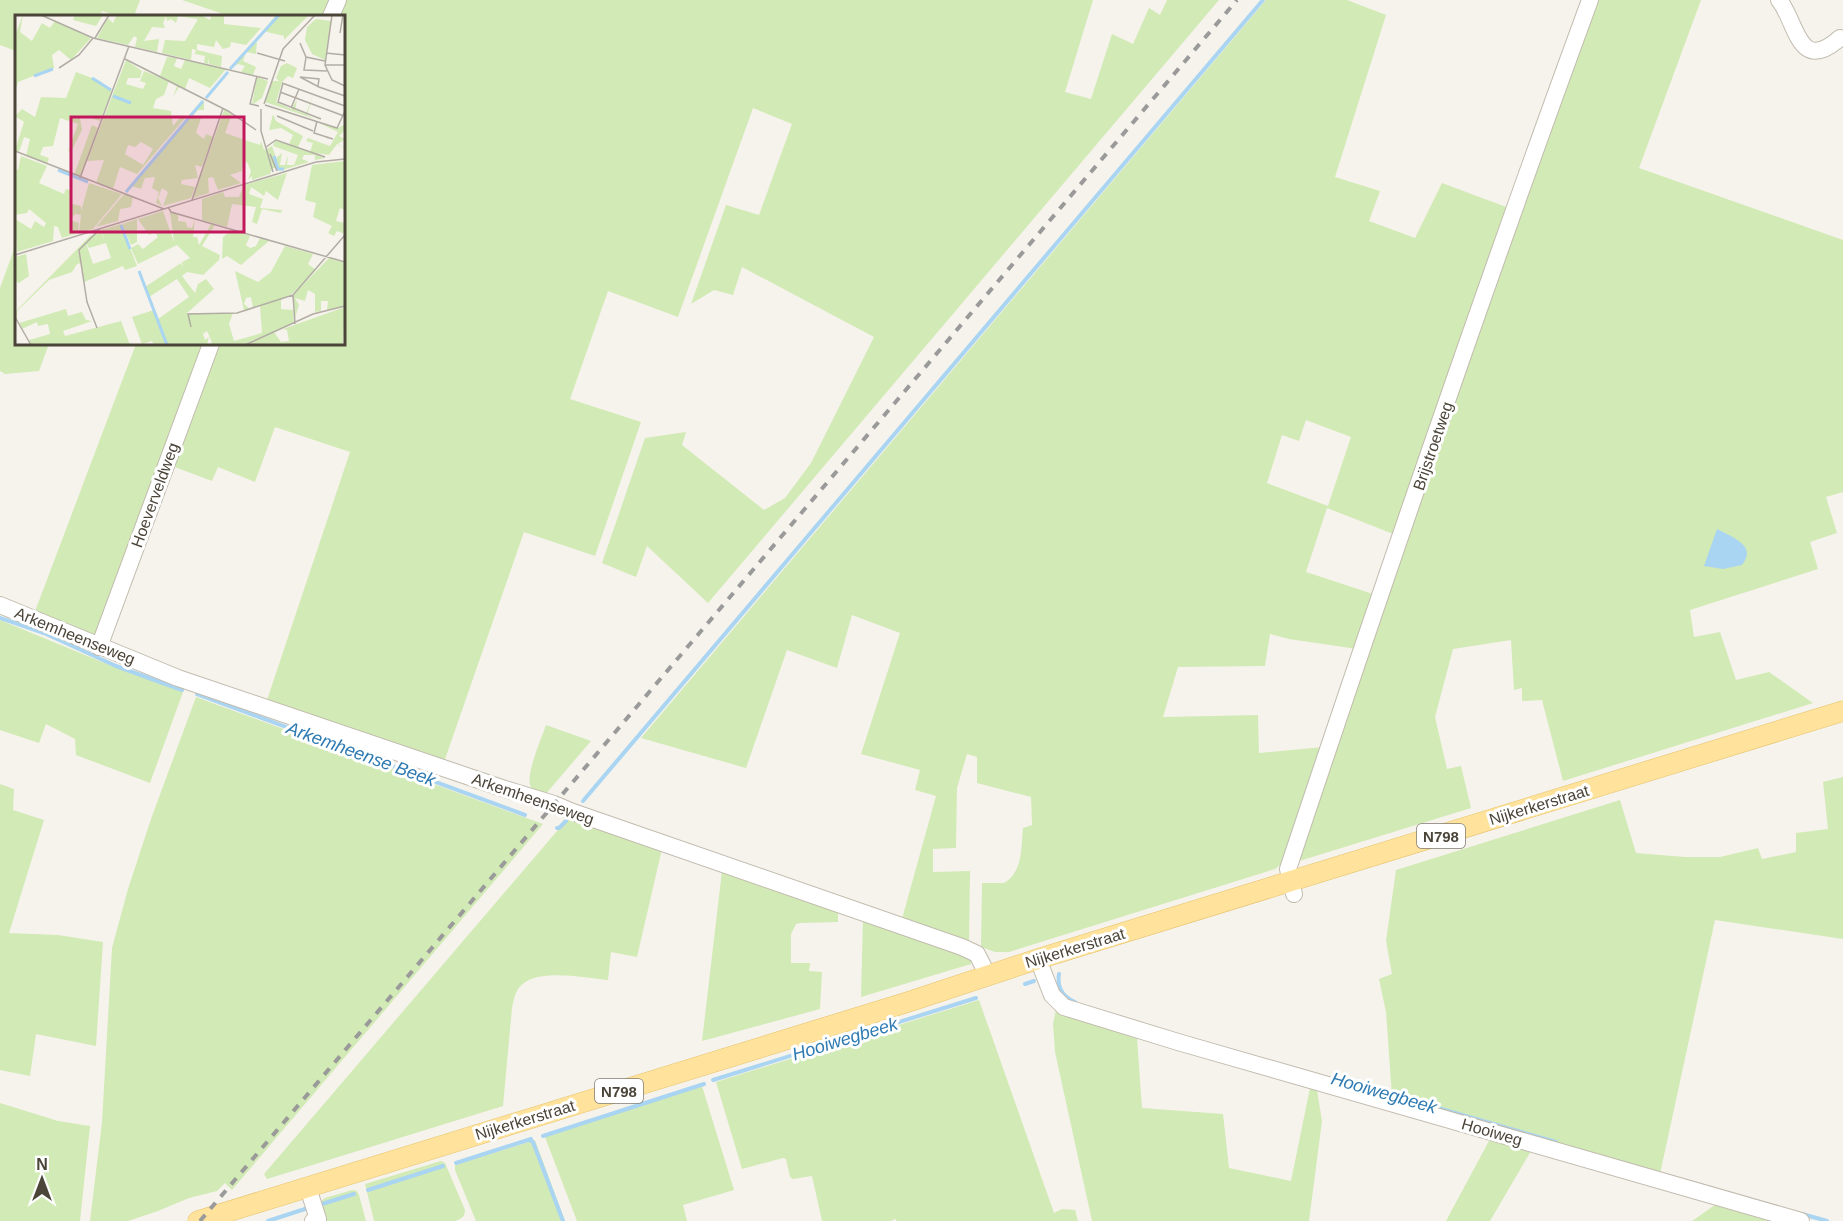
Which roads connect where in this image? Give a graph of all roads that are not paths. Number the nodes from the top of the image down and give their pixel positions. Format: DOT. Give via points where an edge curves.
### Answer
graph roads {
  1 [pos="338,0"];
  2 [pos="1590,0"];
  3 [pos="1779,0"];
  4 [pos="331,15"];
  5 [pos="1842,35"];
  6 [pos="211,345"];
  7 [pos="0,605"];
  8 [pos="99,647"];
  9 [pos="1843,711"];
  10 [pos="1292,888"];
  11 [pos="1038,959"];
  12 [pos="988,976"];
  13 [pos="308,1188"];
  14 [pos="198,1221"];
  15 [pos="313,1221"];
  16 [pos="1801,1221"];
  1 -- 4 [label="street"];
  2 -- 10 [label="street, Brijstroetweg" via="1392,557 1288,869"];
  3 -- 5 [label="street" via="1803,45 1822,49"];
  6 -- 8 [label="street, Hoeverveldweg"];
  7 -- 8 [label="street, Arkemheenseweg"];
  8 -- 12 [label="street, Arkemheenseweg" via="178,678 962,947 977,954"];
  9 -- 10 [label="main road, Nijkerkerstraat / N798"];
  10 -- 11 [label="main road, Nijkerkerstraat / N798"];
  11 -- 12 [label="main road, Nijkerkerstraat / N798"];
  11 -- 16 [label="street, Hooiweg" via="1052,995 1064,1007"];
  12 -- 13 [label="main road, Nijkerkerstraat / N798"];
  13 -- 14 [label="main road, Nijkerkerstraat / N798"];
  13 -- 15 [label="street" via="318,1219"];
}
